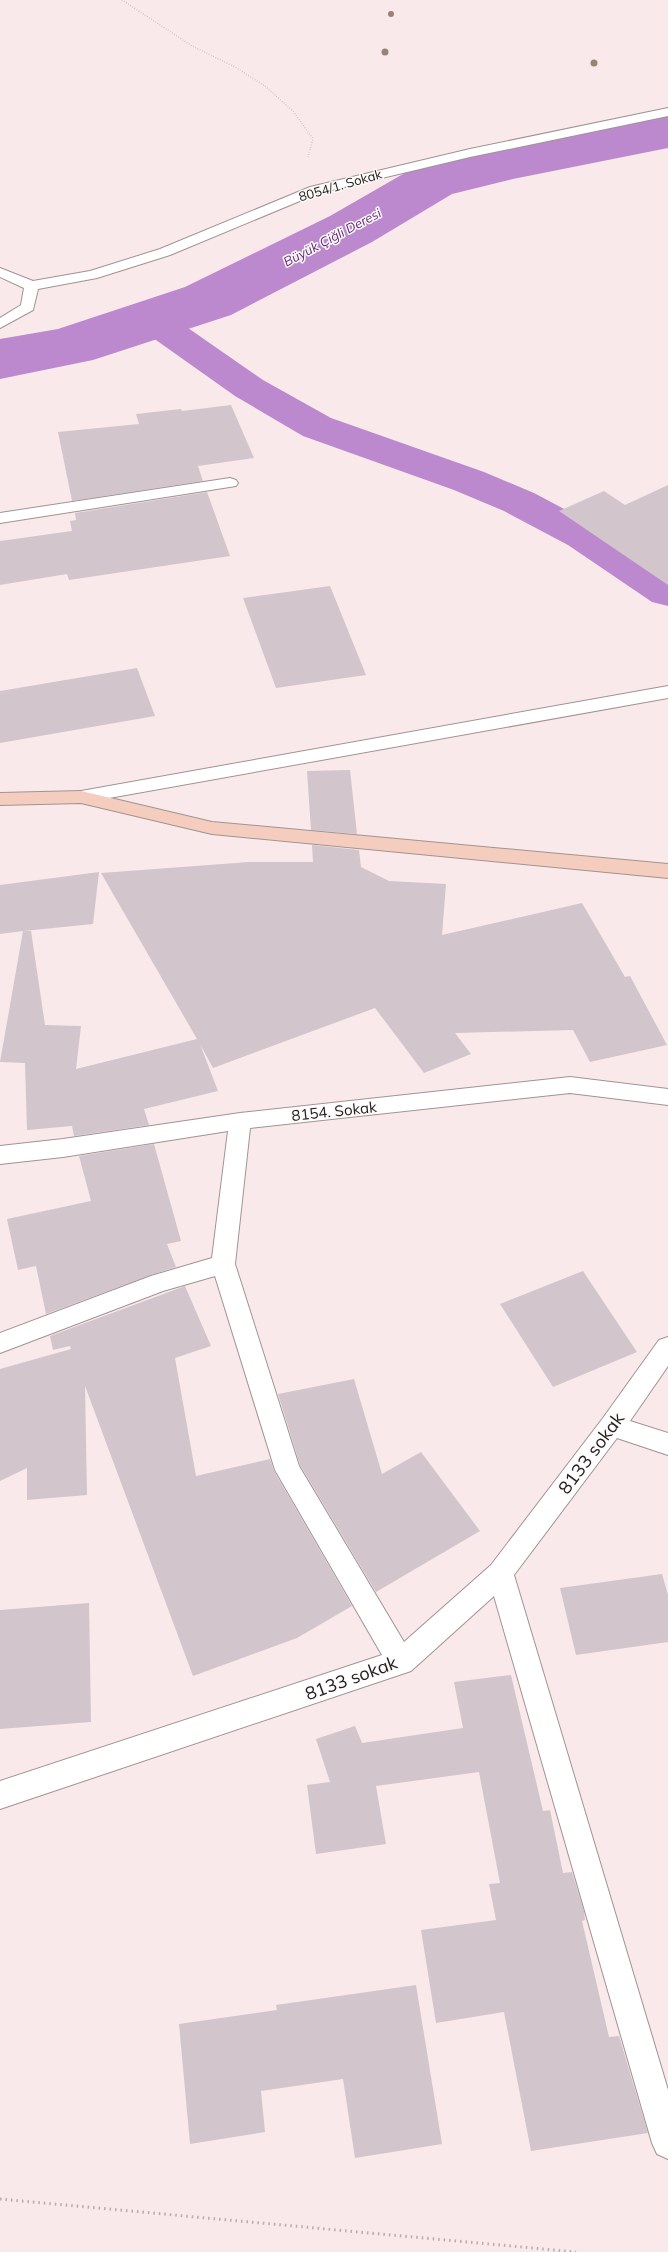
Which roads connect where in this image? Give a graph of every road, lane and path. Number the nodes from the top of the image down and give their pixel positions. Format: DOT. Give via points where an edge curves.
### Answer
graph roads {
  1 [pos="122,0"];
  2 [pos="668,112"];
  3 [pos="296,198"];
  4 [pos="0,272"];
  5 [pos="31,286"];
  6 [pos="0,324"];
  7 [pos="230,482"];
  8 [pos="0,518"];
  9 [pos="668,692"];
  10 [pos="81,797"];
  11 [pos="0,799"];
  12 [pos="668,871"];
  13 [pos="668,1097"];
  14 [pos="240,1121"];
  15 [pos="0,1154"];
  16 [pos="223,1264"];
  17 [pos="0,1343"];
  18 [pos="668,1347"];
  19 [pos="612,1426"];
  20 [pos="668,1444"];
  21 [pos="500,1574"];
  22 [pos="402,1662"];
  23 [pos="0,1795"];
  24 [pos="668,2143"];
  25 [pos="0,2199"];
  26 [pos="576,2252"];
  1 -- 3 [label="path" via="192,46 235,67 265,86 293,111 312,139"];
  2 -- 3 [label="street, 8054/1. Sokak" via="365,177 315,190"];
  3 -- 5 [label="street, 8054/1. Sokak" via="165,252 92,276"];
  4 -- 5 [label="street"];
  5 -- 6 [label="street" via="28,307"];
  7 -- 8 [label="street"];
  9 -- 10 [label="street"];
  10 -- 11 [label="street"];
  10 -- 12 [label="street" via="212,828"];
  13 -- 14 [label="street, 8154. Sokak" via="570,1086"];
  14 -- 15 [label="street, 8154. Sokak" via="63,1148"];
  14 -- 16 [label="street"];
  16 -- 17 [label="street" via="159,1283"];
  16 -- 22 [label="street" via="288,1470"];
  18 -- 19 [label="street, 8133 sokak"];
  19 -- 20 [label="street"];
  19 -- 21 [label="street, 8133 sokak"];
  21 -- 22 [label="street, 8133 sokak"];
  21 -- 24 [label="street"];
  22 -- 23 [label="street, 8133 sokak"];
  25 -- 26 [label="path"];
}
